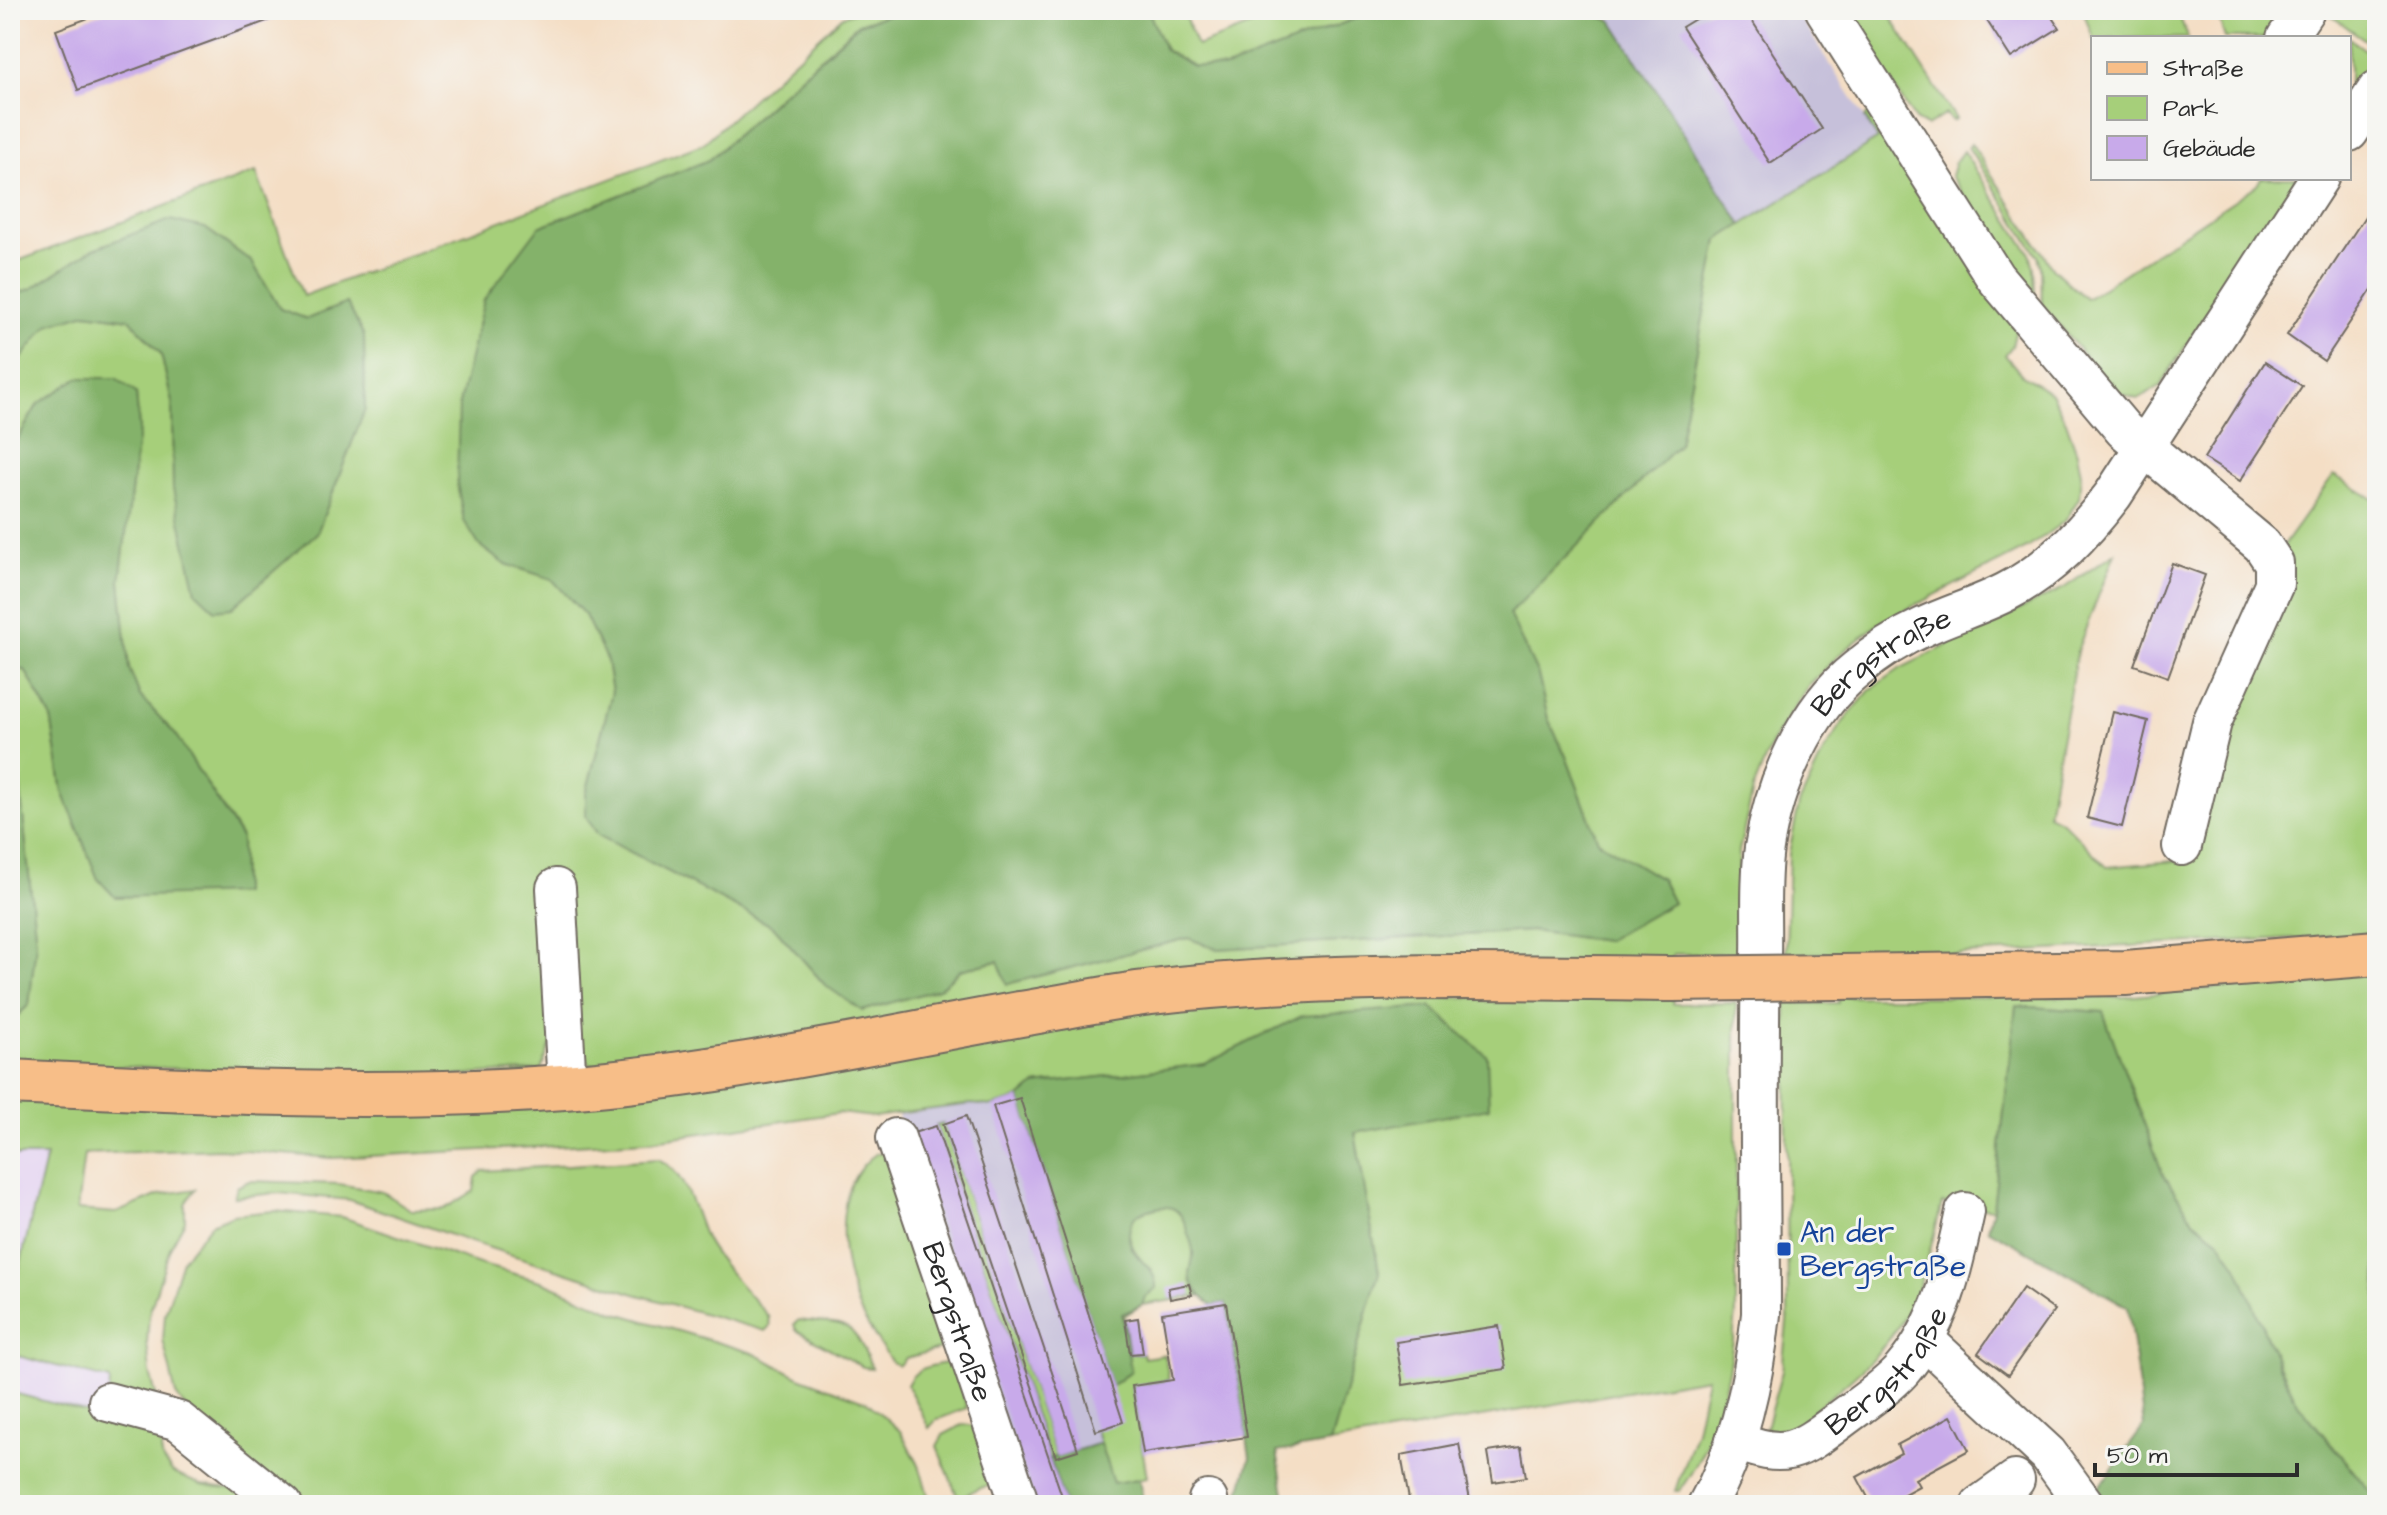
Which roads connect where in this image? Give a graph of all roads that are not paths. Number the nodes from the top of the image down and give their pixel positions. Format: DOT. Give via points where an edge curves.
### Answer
graph roads {
  1 [pos="1825,10"];
  2 [pos="2305,10"];
  3 [pos="2287,36"];
  4 [pos="2377,90"];
  5 [pos="2351,129"];
  6 [pos="2318,180"];
  7 [pos="2143,445"];
  8 [pos="2182,846"];
  9 [pos="556,888"];
  10 [pos="2377,953"];
  11 [pos="10,1082"];
  12 [pos="567,1087"];
  13 [pos="896,1138"];
  14 [pos="1965,1212"];
  15 [pos="1924,1339"];
  16 [pos="108,1402"];
  17 [pos="1735,1440"];
  18 [pos="2015,1480"];
  19 [pos="283,1505"];
  20 [pos="1020,1505"];
  21 [pos="1707,1505"];
  22 [pos="1980,1505"];
  23 [pos="2085,1505"];
  1 -- 7 [label="street" via="1995,277 2124,430"];
  2 -- 3 [label="street"];
  4 -- 5 [label="street"];
  6 -- 7 [label="street, Bergstraße"];
  7 -- 8 [label="street" via="2262,545 2274,563 2274,584 2212,722"];
  7 -- 17 [label="street, Bergstraße" via="2081,536 2008,591 1887,646 1825,703 1792,753 1763,849 1761,1314 1756,1365"];
  9 -- 12 [label="street"];
  10 -- 12 [label="main road, bridge" via="2125,973 1290,979 1164,990 728,1068"];
  11 -- 12 [label="main road" via="337,1095"];
  13 -- 20 [label="street, Bergstraße"];
  14 -- 15 [label="street, Bergstraße" via="1953,1269"];
  15 -- 17 [label="street, Bergstraße" via="1878,1392 1812,1440 1780,1452"];
  15 -- 23 [label="street" via="2048,1454"];
  16 -- 19 [label="street" via="179,1421"];
  17 -- 21 [label="street, Bergstraße"];
  18 -- 22 [label="street"];
}
